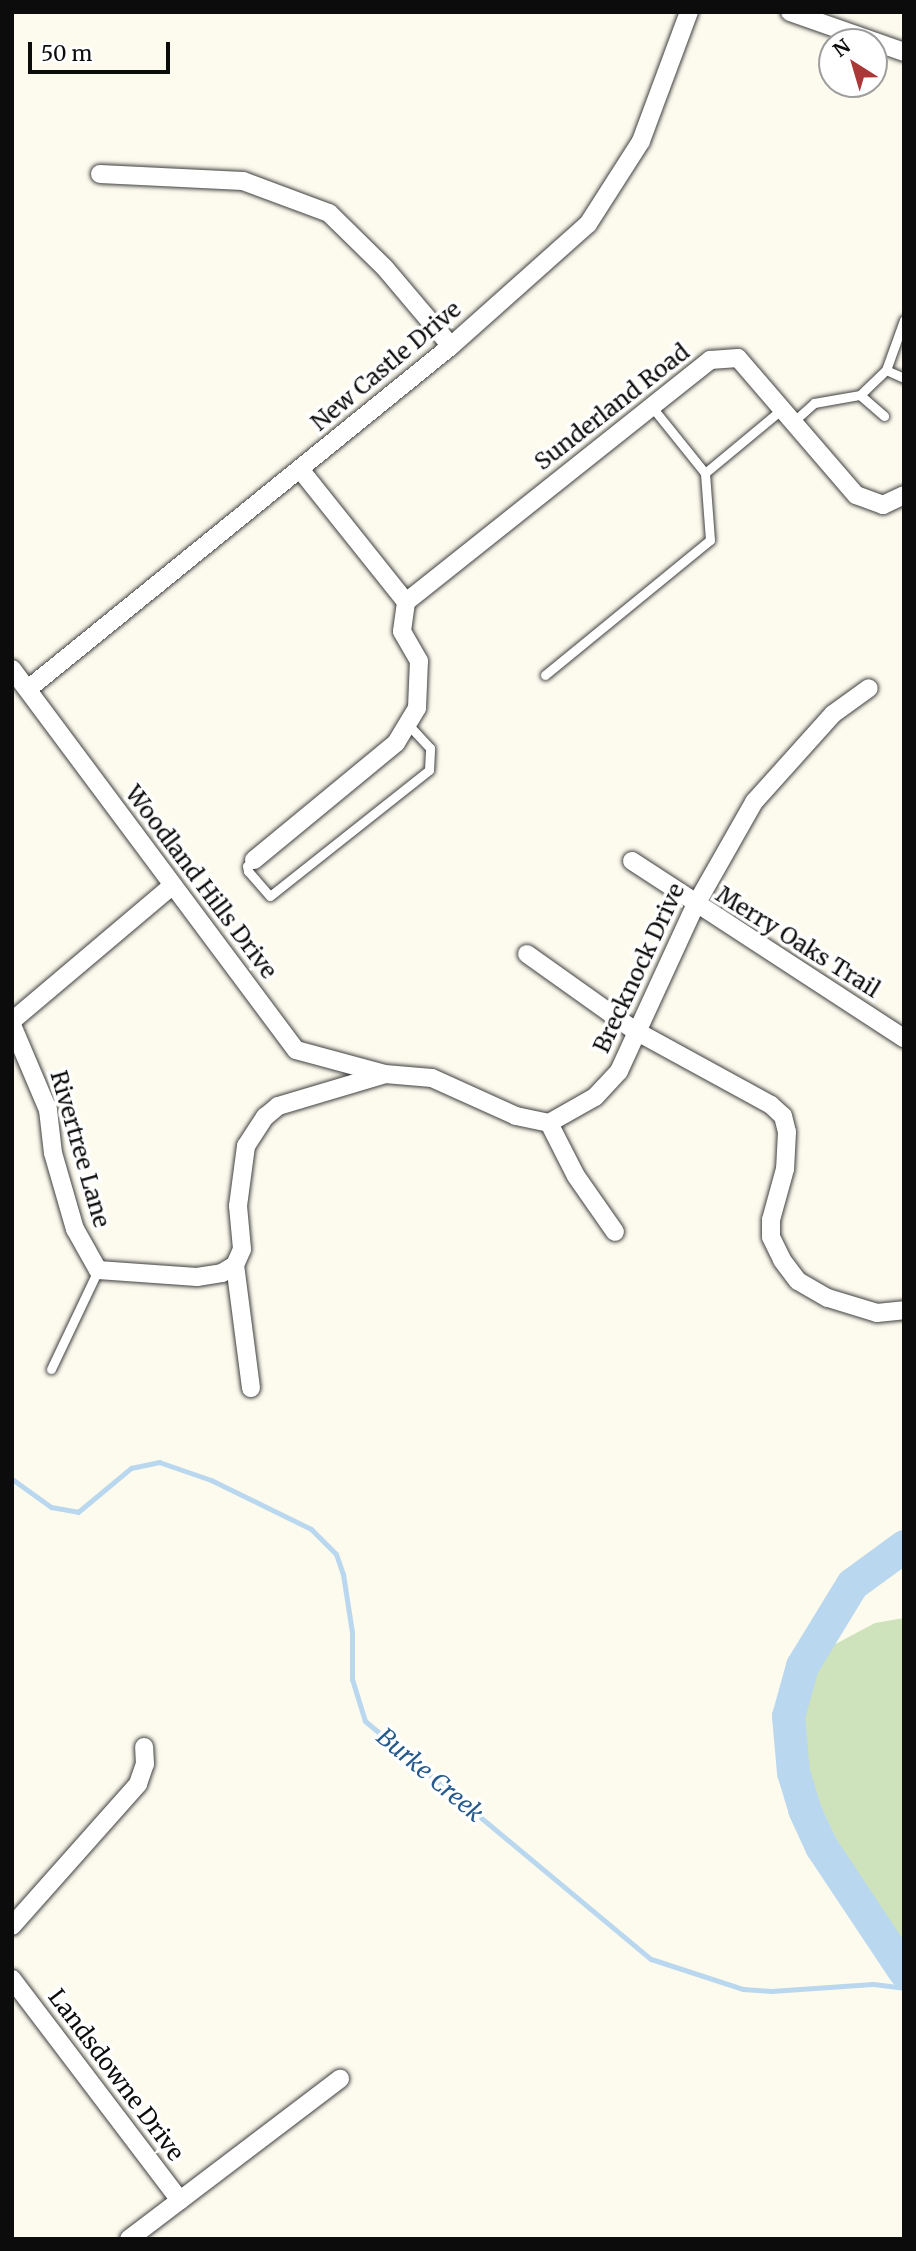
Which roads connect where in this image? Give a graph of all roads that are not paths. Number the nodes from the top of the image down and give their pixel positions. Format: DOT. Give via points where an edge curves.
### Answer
graph roads {
  1 [pos="689,12"];
  2 [pos="790,12"];
  3 [pos="904,52"];
  4 [pos="100,174"];
  5 [pos="904,320"];
  6 [pos="451,346"];
  7 [pos="886,370"];
  8 [pos="904,378"];
  9 [pos="860,395"];
  10 [pos="652,407"];
  11 [pos="788,416"];
  12 [pos="884,416"];
  13 [pos="300,469"];
  14 [pos="705,473"];
  15 [pos="904,495"];
  16 [pos="406,602"];
  17 [pos="12,669"];
  18 [pos="545,675"];
  19 [pos="869,688"];
  20 [pos="28,689"];
  21 [pos="408,724"];
  22 [pos="254,860"];
  23 [pos="632,861"];
  24 [pos="172,886"];
  25 [pos="695,906"];
  26 [pos="527,954"];
  27 [pos="12,1023"];
  28 [pos="634,1030"];
  29 [pos="904,1038"];
  30 [pos="385,1074"];
  31 [pos="549,1123"];
  32 [pos="615,1232"];
  33 [pos="235,1265"];
  34 [pos="98,1270"];
  35 [pos="904,1310"];
  36 [pos="51,1368"];
  37 [pos="251,1388"];
  38 [pos="144,1747"];
  39 [pos="12,1926"];
  40 [pos="12,1979"];
  41 [pos="340,2079"];
  42 [pos="180,2200"];
  43 [pos="130,2239"];
  1 -- 6 [label="street, New Castle Drive" via="641,141 588,224"];
  2 -- 3 [label="street"];
  4 -- 6 [label="street" via="243,181 329,213 385,268"];
  5 -- 7 [label="lane"];
  6 -- 13 [label="street, New Castle Drive"];
  7 -- 8 [label="lane"];
  7 -- 9 [label="lane"];
  9 -- 11 [label="lane" via="814,403"];
  9 -- 12 [label="lane"];
  10 -- 11 [label="street, Sunderland Road" via="710,360 738,358"];
  10 -- 14 [label="lane"];
  10 -- 16 [label="street, Sunderland Road"];
  11 -- 14 [label="lane"];
  11 -- 15 [label="street, Sunderland Road" via="856,495 883,505"];
  13 -- 16 [label="street"];
  13 -- 20 [label="street, New Castle Drive"];
  14 -- 18 [label="lane" via="710,540"];
  16 -- 21 [label="street" via="402,631 419,661 417,709"];
  17 -- 20 [label="street, Woodland Hills Drive"];
  19 -- 25 [label="street, Brecknock Drive" via="833,714 754,802"];
  20 -- 24 [label="street, Woodland Hills Drive"];
  21 -- 22 [label="street" via="396,743"];
  21 -- 22 [label="lane" via="430,748 429,770 270,896 248,871"];
  23 -- 25 [label="street, Merry Oaks Trail"];
  24 -- 27 [label="street"];
  24 -- 30 [label="street, Woodland Hills Drive" via="296,1050"];
  25 -- 28 [label="street, Brecknock Drive"];
  25 -- 29 [label="street, Merry Oaks Trail"];
  26 -- 28 [label="street"];
  27 -- 34 [label="street, Rivertree Lane" via="48,1110 53,1153 75,1229"];
  28 -- 31 [label="street, Brecknock Drive" via="619,1071 596,1097"];
  28 -- 35 [label="street" via="744,1086 783,1116 788,1132 785,1169 771,1237 798,1280 812,1291 861,1310"];
  30 -- 31 [label="street" via="432,1078 516,1116"];
  30 -- 33 [label="street" via="310,1093 265,1117 241,1163 242,1249"];
  31 -- 32 [label="street" via="576,1176"];
  33 -- 34 [label="street" via="222,1273 197,1277"];
  33 -- 37 [label="street"];
  34 -- 36 [label="lane"];
  38 -- 39 [label="street" via="138,1784"];
  40 -- 42 [label="street, Landsdowne Drive"];
  41 -- 42 [label="street"];
  42 -- 43 [label="street"];
}
